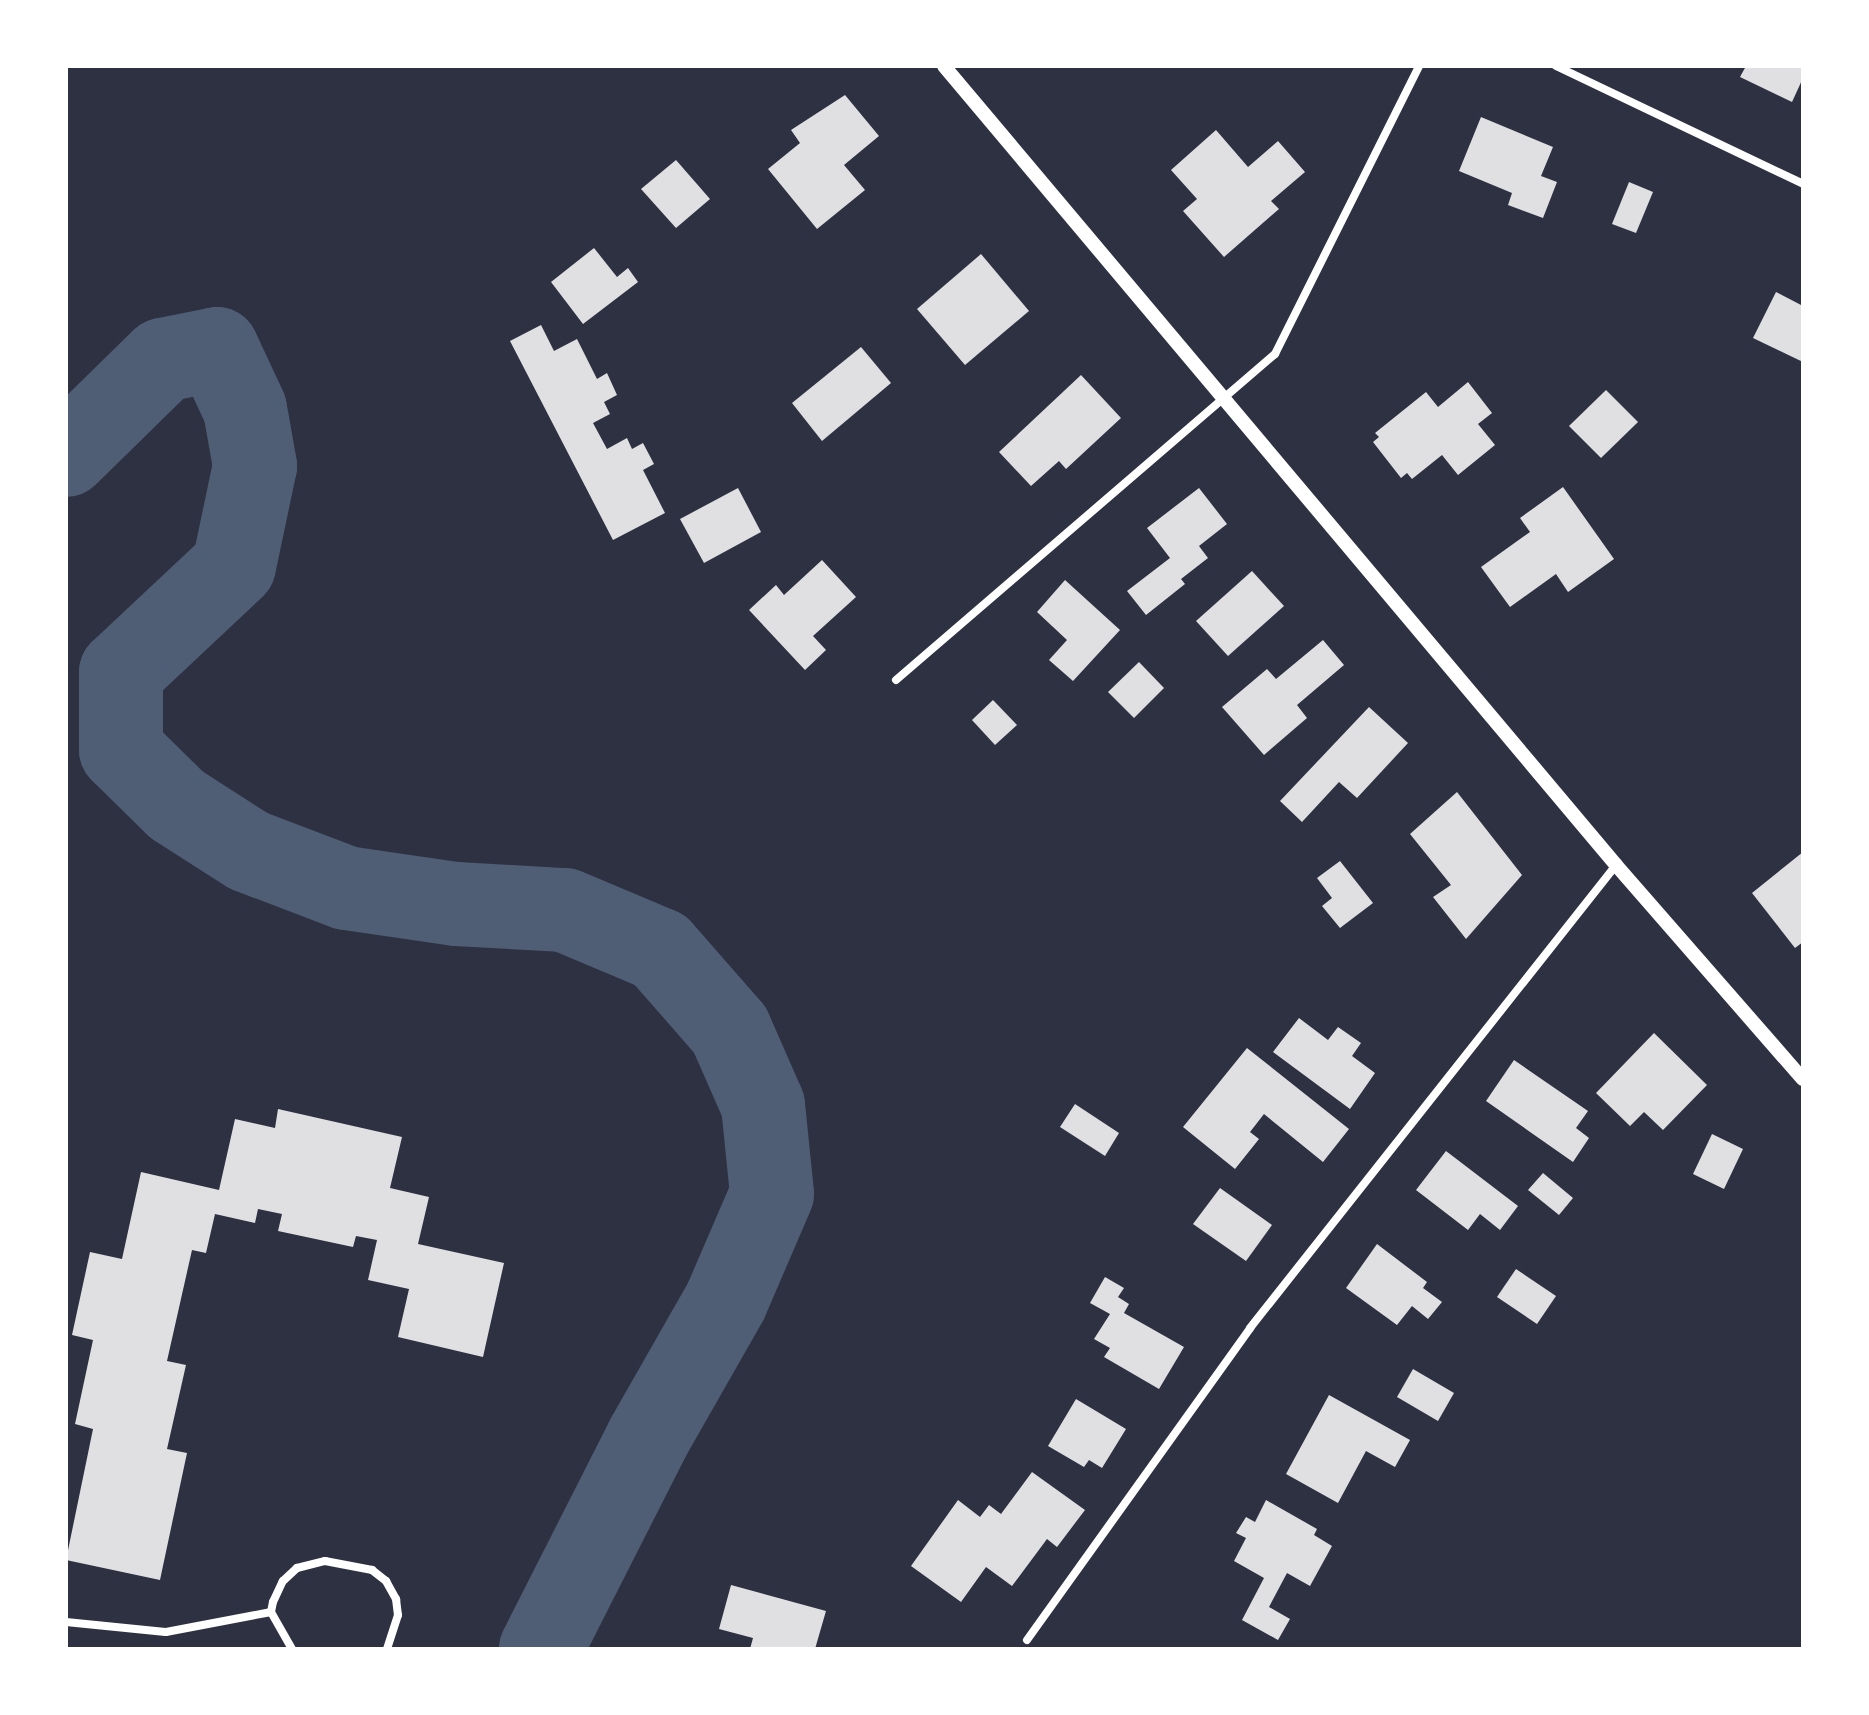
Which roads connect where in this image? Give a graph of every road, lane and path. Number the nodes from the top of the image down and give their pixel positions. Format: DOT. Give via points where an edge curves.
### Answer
graph roads {
  1 [pos="944,66"];
  2 [pos="1419,66"];
  3 [pos="1556,66"];
  4 [pos="1803,184"];
  5 [pos="1225,400"];
  6 [pos="896,680"];
  7 [pos="1616,865"];
  8 [pos="1803,1079"];
  9 [pos="271,1612"];
  10 [pos="66,1622"];
  11 [pos="1027,1640"];
  12 [pos="292,1649"];
  13 [pos="387,1649"];
  1 -- 5 [label="street"];
  2 -- 5 [label="street" via="1275,354"];
  3 -- 4 [label="street"];
  5 -- 6 [label="street"];
  5 -- 7 [label="street"];
  7 -- 8 [label="street"];
  7 -- 11 [label="street" via="1250,1328"];
  9 -- 10 [label="street" via="166,1632"];
  9 -- 12 [label="street"];
  9 -- 13 [label="street" via="283,1581 297,1568 325,1561 372,1570 396,1599 395,1632"];
}
